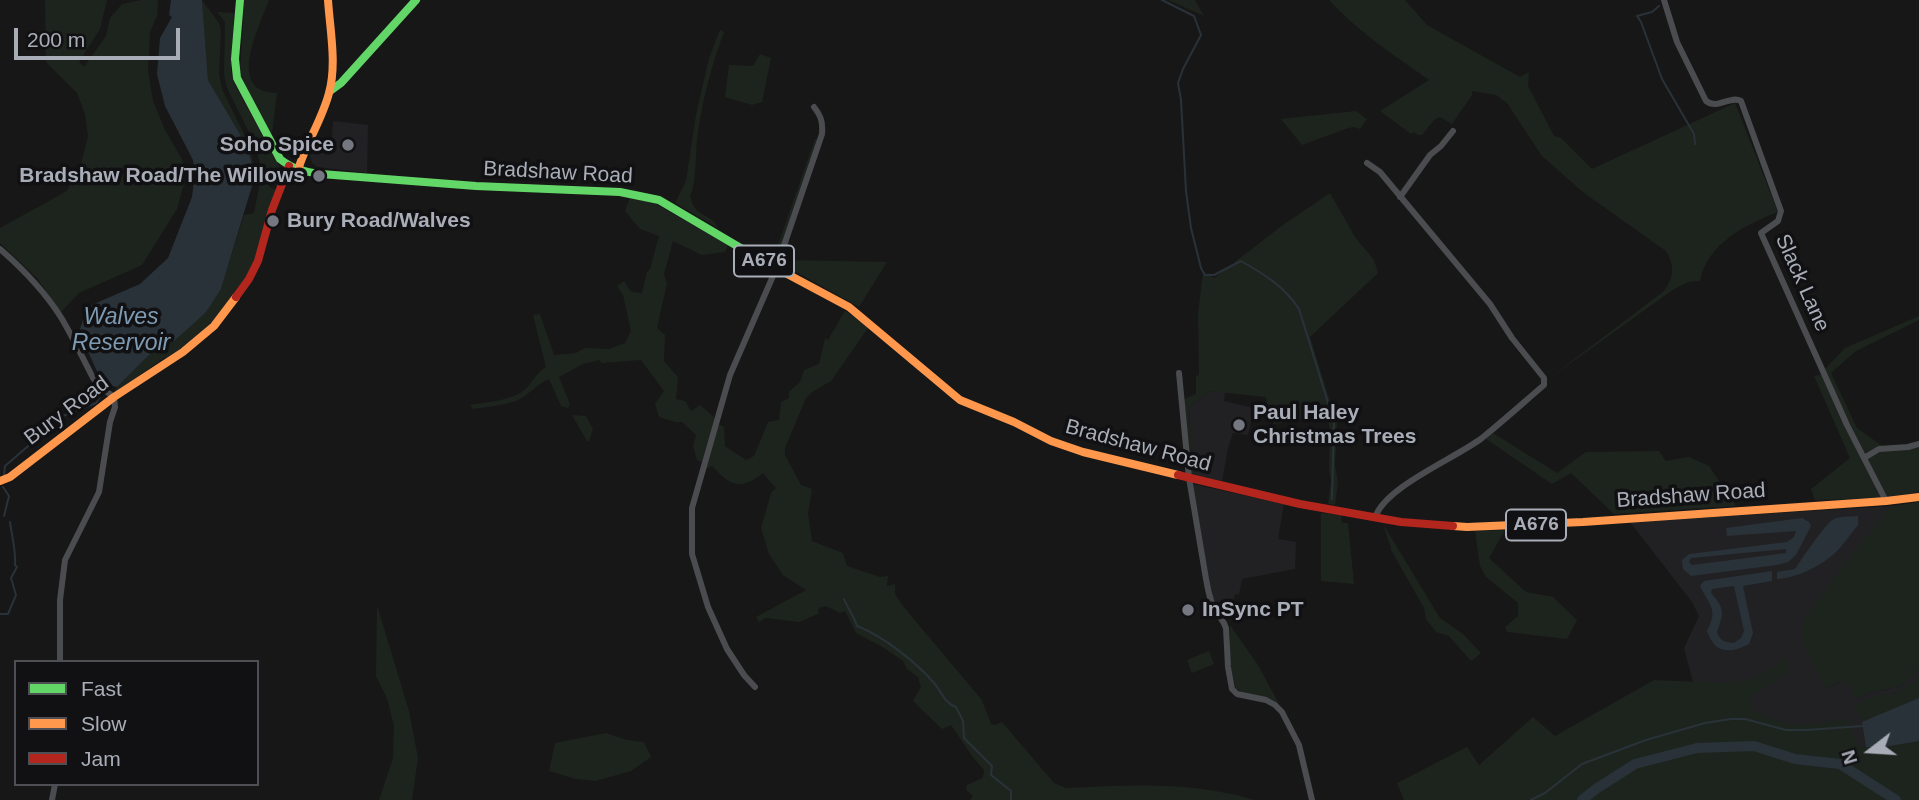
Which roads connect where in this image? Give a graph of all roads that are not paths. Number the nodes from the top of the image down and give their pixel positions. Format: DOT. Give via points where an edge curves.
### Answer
graph roads {
  1 [pos="240,0"];
  2 [pos="328,0"];
  3 [pos="416,0"];
  4 [pos="1664,0"];
  5 [pos="330,90"];
  6 [pos="814,107"];
  7 [pos="1453,131"];
  8 [pos="1367,163"];
  9 [pos="289,166"];
  10 [pos="298,170"];
  11 [pos="1400,197"];
  12 [pos="0,249"];
  13 [pos="776,269"];
  14 [pos="1179,373"];
  15 [pos="114,397"];
  16 [pos="1919,444"];
  17 [pos="1864,458"];
  18 [pos="1189,478"];
  19 [pos="0,481"];
  20 [pos="1919,497"];
  21 [pos="1886,501"];
  22 [pos="1375,518"];
  23 [pos="60,660"];
  24 [pos="755,687"];
  25 [pos="1312,800"];
  1 -- 9 [label="main road" via="237,78 280,159"];
  2 -- 5 [label="main road"];
  3 -- 5 [label="main road"];
  4 -- 17 [label="street, Slack Lane" via="1677,42 1706,102 1741,101 1782,211 1774,225 1761,233"];
  5 -- 10 [label="main road"];
  6 -- 13 [label="street" via="823,124 822,134"];
  7 -- 11 [label="street"];
  8 -- 11 [label="street"];
  9 -- 10 [label="main road, Bradshaw Road / A676"];
  9 -- 15 [label="main road, Bury Road" via="258,261 214,327"];
  10 -- 13 [label="main road, Bradshaw Road / A676" via="639,195 668,205"];
  11 -- 22 [label="street" via="1497,313 1544,378 1544,385 1481,438 1394,495"];
  12 -- 15 [label="street" via="56,311 93,378"];
  13 -- 18 [label="main road, Bradshaw Road / A676" via="858,313 960,400 1051,441"];
  13 -- 24 [label="street" via="730,375 692,508 692,554 708,607 727,649"];
  14 -- 18 [label="street"];
  15 -- 19 [label="main road, Bury Road"];
  15 -- 23 [label="street" via="99,492 65,560"];
  16 -- 17 [label="street" via="1879,449"];
  17 -- 21 [label="street, Slack Lane"];
  18 -- 22 [label="main road, Bradshaw Road / A676"];
  18 -- 25 [label="street" via="1208,593 1226,628 1232,689 1282,712 1299,745"];
  20 -- 21 [label="main road, Bradshaw Road / A676"];
  21 -- 22 [label="main road, Bradshaw Road / A676" via="1522,526 1467,527"];
}
